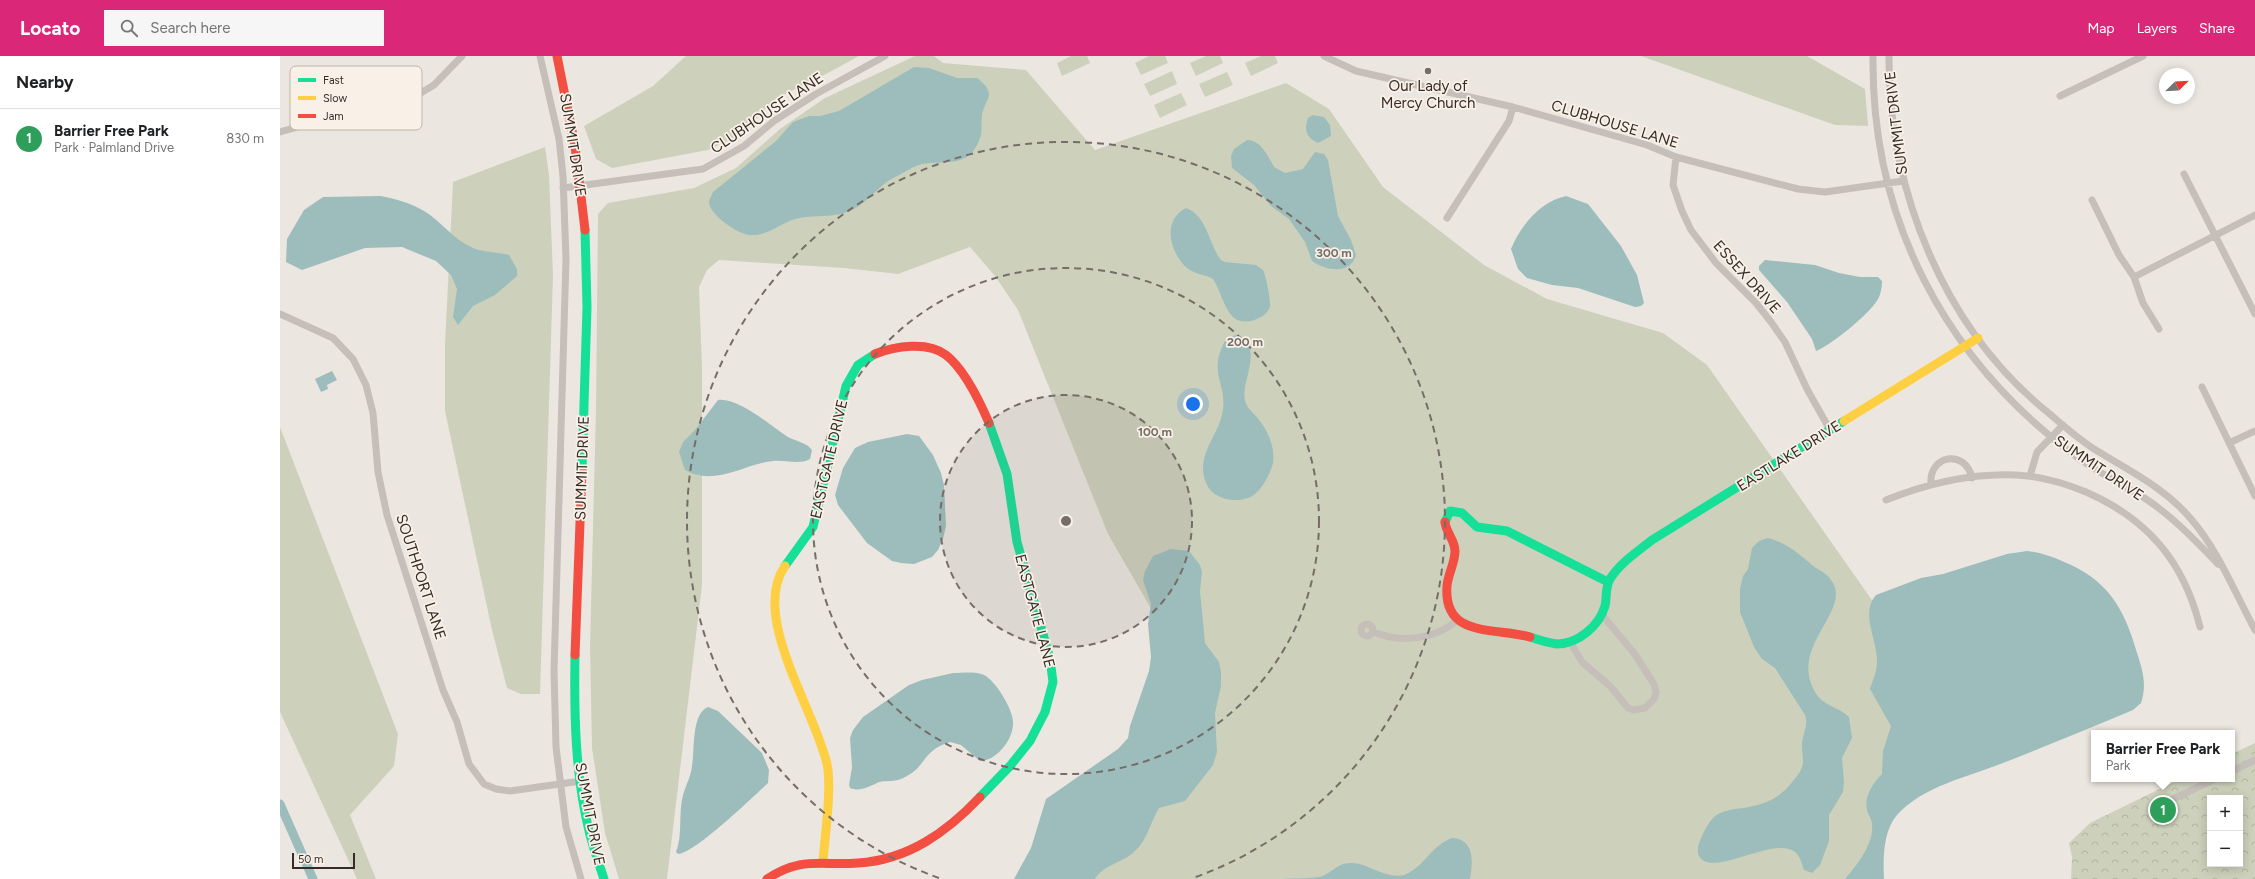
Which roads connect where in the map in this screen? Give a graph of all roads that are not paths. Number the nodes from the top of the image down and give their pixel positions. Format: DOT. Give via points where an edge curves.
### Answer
graph roads {
  1 [pos="462,56"];
  2 [pos="540,56"];
  3 [pos="557,56"];
  4 [pos="885,56"];
  5 [pos="1324,56"];
  6 [pos="1873,56"];
  7 [pos="1889,56"];
  8 [pos="2142,56"];
  9 [pos="422,92"];
  10 [pos="2060,96"];
  11 [pos="1513,107"];
  12 [pos="290,129"];
  13 [pos="280,132"];
  14 [pos="1676,156"];
  15 [pos="2184,174"];
  16 [pos="1903,182"];
  17 [pos="1887,184"];
  18 [pos="579,186"];
  19 [pos="563,188"];
  20 [pos="2092,200"];
  21 [pos="2255,215"];
  22 [pos="1447,218"];
  23 [pos="2216,234"];
  24 [pos="2134,277"];
  25 [pos="280,314"];
  26 [pos="2255,314"];
  27 [pos="2159,329"];
  28 [pos="1978,338"];
  29 [pos="1965,348"];
  30 [pos="2202,387"];
  31 [pos="2063,425"];
  32 [pos="1830,430"];
  33 [pos="2255,432"];
  34 [pos="2051,437"];
  35 [pos="2229,443"];
  36 [pos="1004,464"];
  37 [pos="2030,476"];
  38 [pos="1972,478"];
  39 [pos="1932,486"];
  40 [pos="2255,496"];
  41 [pos="1886,500"];
  42 [pos="2221,567"];
  43 [pos="1608,582"];
  44 [pos="1603,616"];
  45 [pos="1457,620"];
  46 [pos="2200,627"];
  47 [pos="2255,630"];
  48 [pos="1374,632"];
  49 [pos="1570,642"];
  50 [pos="2255,760"];
  51 [pos="2235,770"];
  52 [pos="581,781"];
  53 [pos="2209,782"];
  54 [pos="559,784"];
  55 [pos="2169,801"];
  56 [pos="823,862"];
  57 [pos="581,879"];
  58 [pos="604,879"];
  59 [pos="767,879"];
  1 -- 9 [label="street" via="434,85"];
  2 -- 19 [label="street, SUMMIT DRIVE" via="559,140"];
  3 -- 18 [label="street, SUMMIT DRIVE" via="568,106"];
  4 -- 18 [label="street, CLUBHOUSE LANE" via="816,94 774,121 744,146 703,169"];
  5 -- 11 [label="street, CLUBHOUSE LANE" via="1356,71"];
  6 -- 17 [label="street, SUMMIT DRIVE" via="1876,122"];
  7 -- 16 [label="street, SUMMIT DRIVE" via="1892,109"];
  8 -- 10 [label="street"];
  11 -- 14 [label="street, CLUBHOUSE LANE" via="1647,145"];
  11 -- 22 [label="street" via="1509,120"];
  12 -- 13 [label="street"];
  14 -- 17 [label="street, CLUBHOUSE LANE" via="1812,192"];
  14 -- 32 [label="street, ESSEX DRIVE" via="1673,185 1691,230 1716,263 1756,303 1785,342"];
  15 -- 23 [label="street"];
  16 -- 17 [label="street, CLUBHOUSE LANE"];
  16 -- 28 [label="street, SUMMIT DRIVE" via="1917,226 1931,258 1946,288"];
  17 -- 29 [label="street, SUMMIT DRIVE" via="1911,254 1932,296"];
  18 -- 19 [label="street, CLUBHOUSE LANE"];
  18 -- 52 [label="street, SUMMIT DRIVE" via="587,276 576,661 576,718"];
  19 -- 54 [label="street, SUMMIT DRIVE" via="566,259 554,702"];
  20 -- 24 [label="street" via="2119,255"];
  21 -- 23 [label="street"];
  23 -- 24 [label="street"];
  23 -- 26 [label="street"];
  24 -- 27 [label="street" via="2143,304"];
  25 -- 54 [label="street, SOUTHPORT LANE" via="333,338 353,359 366,385 373,413 378,472 388,515 443,690 457,722 472,770 484,784 503,791"];
  28 -- 29 [label="street, EASTLAKE DRIVE"];
  28 -- 31 [label="street, SUMMIT DRIVE" via="1990,355 2036,403"];
  29 -- 32 [label="street, EASTLAKE DRIVE"];
  29 -- 34 [label="street, SUMMIT DRIVE" via="2005,395"];
  30 -- 35 [label="street"];
  31 -- 34 [label="street"];
  31 -- 42 [label="street, SUMMIT DRIVE" via="2097,451 2156,486 2176,503 2213,547"];
  32 -- 43 [label="street, EASTLAKE DRIVE" via="1652,540 1620,567"];
  33 -- 35 [label="street"];
  34 -- 37 [label="street" via="2037,452"];
  34 -- 42 [label="street, SUMMIT DRIVE" via="2074,456 2154,505"];
  35 -- 40 [label="street"];
  36 -- 56 [label="street, EASTGATE LANE" via="1017,542 1053,680 1050,697 1040,722 1017,758 963,814 930,841 913,850 876,862"];
  36 -- 56 [label="street, EASTGATE DRIVE" via="997,439 978,400 945,353 924,348 886,350 865,357 854,370 846,386 812,527 779,575 774,610 779,639 812,717 827,765"];
  37 -- 38 [label="street" via="1994,475"];
  37 -- 46 [label="street" via="2065,484 2101,499 2147,530 2178,568"];
  38 -- 39 [label="street"];
  38 -- 39 [label="street" via="1962,462 1944,460 1934,468"];
  39 -- 41 [label="street"];
  42 -- 47 [label="street, SUMMIT DRIVE"];
  43 -- 44 [label="street"];
  43 -- 45 [label="street" via="1507,531 1477,527 1462,512 1450,511 1445,516 1444,527 1454,543 1455,550 1447,598 1452,615"];
  44 -- 49 [label="street" via="1592,628"];
  44 -- 49 [label="street" via="1634,653 1654,684 1654,699 1645,708 1628,708 1610,686 1582,662"];
  45 -- 48 [label="street" via="1444,631 1426,636 1385,637"];
  45 -- 49 [label="street" via="1466,627 1482,631 1516,634 1558,644"];
  50 -- 51 [label="street"];
  52 -- 54 [label="street, SOUTHPORT LANE"];
  52 -- 58 [label="street, SUMMIT DRIVE" via="591,837"];
  53 -- 55 [label="street"];
  54 -- 57 [label="street, SUMMIT DRIVE" via="566,826"];
  56 -- 59 [label="street" via="787,866"];
}
